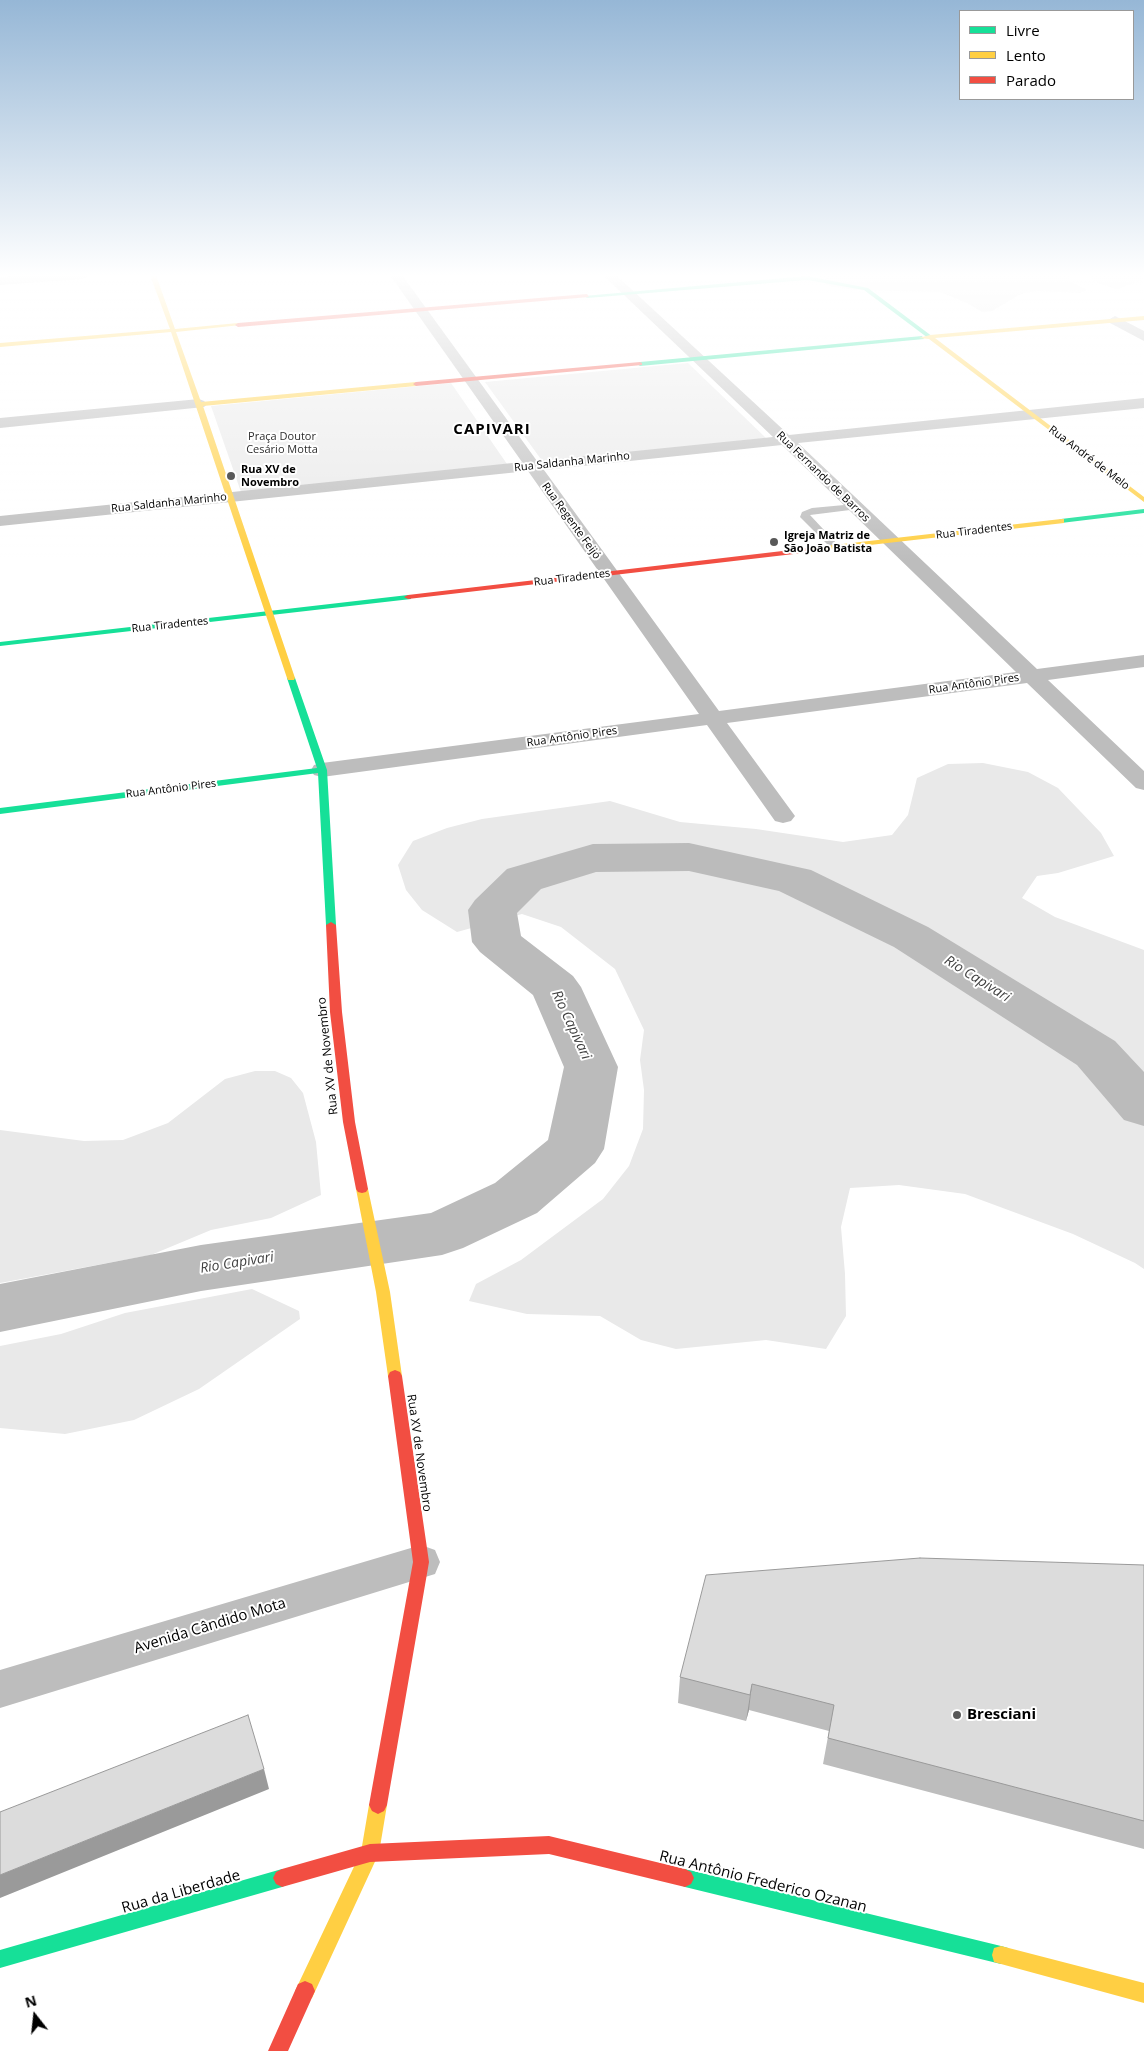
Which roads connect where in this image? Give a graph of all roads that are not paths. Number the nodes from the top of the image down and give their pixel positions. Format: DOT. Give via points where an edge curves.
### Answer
graph roads {
  1 [pos="186,371"];
  2 [pos="466,371"];
  3 [pos="562,371"];
  4 [pos="713,371"];
  5 [pos="974,371"];
  6 [pos="472,379"];
  7 [pos="1144,402"];
  8 [pos="199,404"];
  9 [pos="1031,414"];
  10 [pos="0,423"];
  11 [pos="784,440"];
  12 [pos="532,466"];
  13 [pos="230,497"];
  14 [pos="1144,500"];
  15 [pos="855,507"];
  16 [pos="1144,511"];
  17 [pos="0,520"];
  18 [pos="890,541"];
  19 [pos="835,547"];
  20 [pos="609,574"];
  21 [pos="269,614"];
  22 [pos="0,644"];
  23 [pos="1144,661"];
  24 [pos="1031,676"];
  25 [pos="713,718"];
  26 [pos="322,770"];
  27 [pos="1144,783"];
  28 [pos="0,811"];
  29 [pos="782,816"];
  30 [pos="421,1562"];
  31 [pos="0,1689"];
  32 [pos="370,1853"];
  33 [pos="0,1959"];
  34 [pos="1144,1993"];
  35 [pos="278,2051"];
  1 -- 8 [label="main road, Rua XV de Novembro"];
  2 -- 6 [label="street, Rua Regente Feijó"];
  3 -- 6 [label="main road"];
  4 -- 11 [label="street, Rua Fernando de Barros"];
  5 -- 9 [label="main road, Rua André de Melo"];
  6 -- 8 [label="main road"];
  6 -- 12 [label="street, Rua Regente Feijó"];
  7 -- 9 [label="street, Rua Saldanha Marinho"];
  8 -- 10 [label="street"];
  8 -- 13 [label="main road, Rua XV de Novembro"];
  9 -- 11 [label="street, Rua Saldanha Marinho"];
  9 -- 14 [label="main road, Rua André de Melo"];
  11 -- 12 [label="street, Rua Saldanha Marinho"];
  11 -- 15 [label="street, Rua Fernando de Barros"];
  12 -- 13 [label="street, Rua Saldanha Marinho"];
  12 -- 20 [label="street, Rua Regente Feijó"];
  13 -- 17 [label="street, Rua Saldanha Marinho"];
  13 -- 21 [label="main road, Rua XV de Novembro"];
  15 -- 18 [label="street, Rua Fernando de Barros"];
  15 -- 19 [label="lane" via="805,514"];
  16 -- 18 [label="main road, Rua Tiradentes"];
  18 -- 19 [label="main road, Rua Tiradentes"];
  18 -- 24 [label="street, Rua Fernando de Barros"];
  19 -- 20 [label="main road, Rua Tiradentes"];
  20 -- 21 [label="main road, Rua Tiradentes"];
  20 -- 25 [label="street, Rua Regente Feijó"];
  21 -- 22 [label="main road, Rua Tiradentes"];
  21 -- 26 [label="main road, Rua XV de Novembro"];
  23 -- 24 [label="street, Rua Antônio Pires"];
  24 -- 25 [label="street, Rua Antônio Pires"];
  24 -- 27 [label="street, Rua Fernando de Barros"];
  25 -- 26 [label="street, Rua Antônio Pires"];
  25 -- 29 [label="street, Rua Regente Feijó"];
  26 -- 28 [label="main road, Rua Antônio Pires"];
  26 -- 30 [label="main road, Rua XV de Novembro" via="336,1012 349,1122 383,1292"];
  30 -- 31 [label="street, Avenida Cândido Mota"];
  30 -- 32 [label="main road, Rua XV de Novembro"];
  32 -- 33 [label="main road, Rua da Liberdade"];
  32 -- 34 [label="main road, Rua Antônio Frederico Ozanan" via="548,1845 922,1935"];
  32 -- 35 [label="main road, Rua XV de Novembro"];
}
